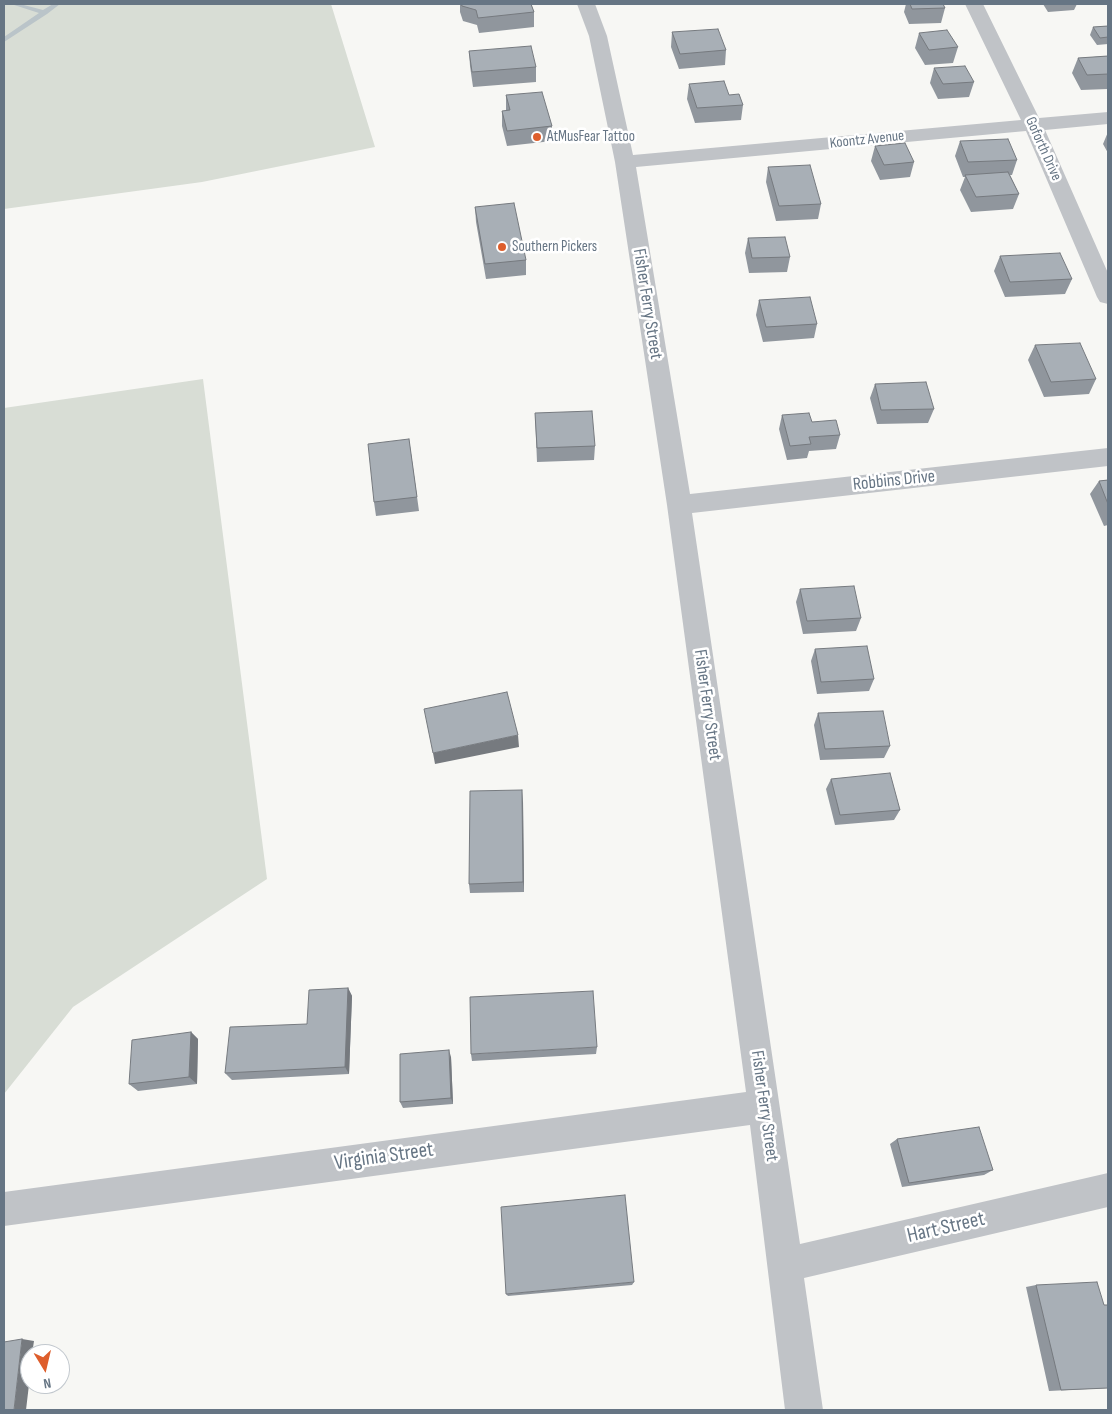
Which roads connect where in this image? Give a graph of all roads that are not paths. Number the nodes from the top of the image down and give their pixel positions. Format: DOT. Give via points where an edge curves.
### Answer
graph roads {
  1 [pos="586,4"];
  2 [pos="974,4"];
  3 [pos="1108,118"];
  4 [pos="1032,123"];
  5 [pos="625,162"];
  6 [pos="1108,297"];
  7 [pos="1108,457"];
  8 [pos="679,505"];
  9 [pos="764,1106"];
  10 [pos="1108,1190"];
  11 [pos="4,1209"];
  12 [pos="784,1265"];
  13 [pos="804,1410"];
  1 -- 5 [label="street, Fisher Ferry Street" via="598,36"];
  2 -- 4 [label="street, Goforth Drive"];
  3 -- 4 [label="street, Koontz Avenue"];
  4 -- 5 [label="street, Koontz Avenue"];
  4 -- 6 [label="street, Goforth Drive"];
  5 -- 8 [label="street, Fisher Ferry Street"];
  7 -- 8 [label="street, Robbins Drive"];
  8 -- 9 [label="street, Fisher Ferry Street"];
  9 -- 11 [label="street, Virginia Street"];
  9 -- 12 [label="street, Fisher Ferry Street"];
  10 -- 12 [label="street, Hart Street"];
  12 -- 13 [label="street, Fisher Ferry Street"];
}
